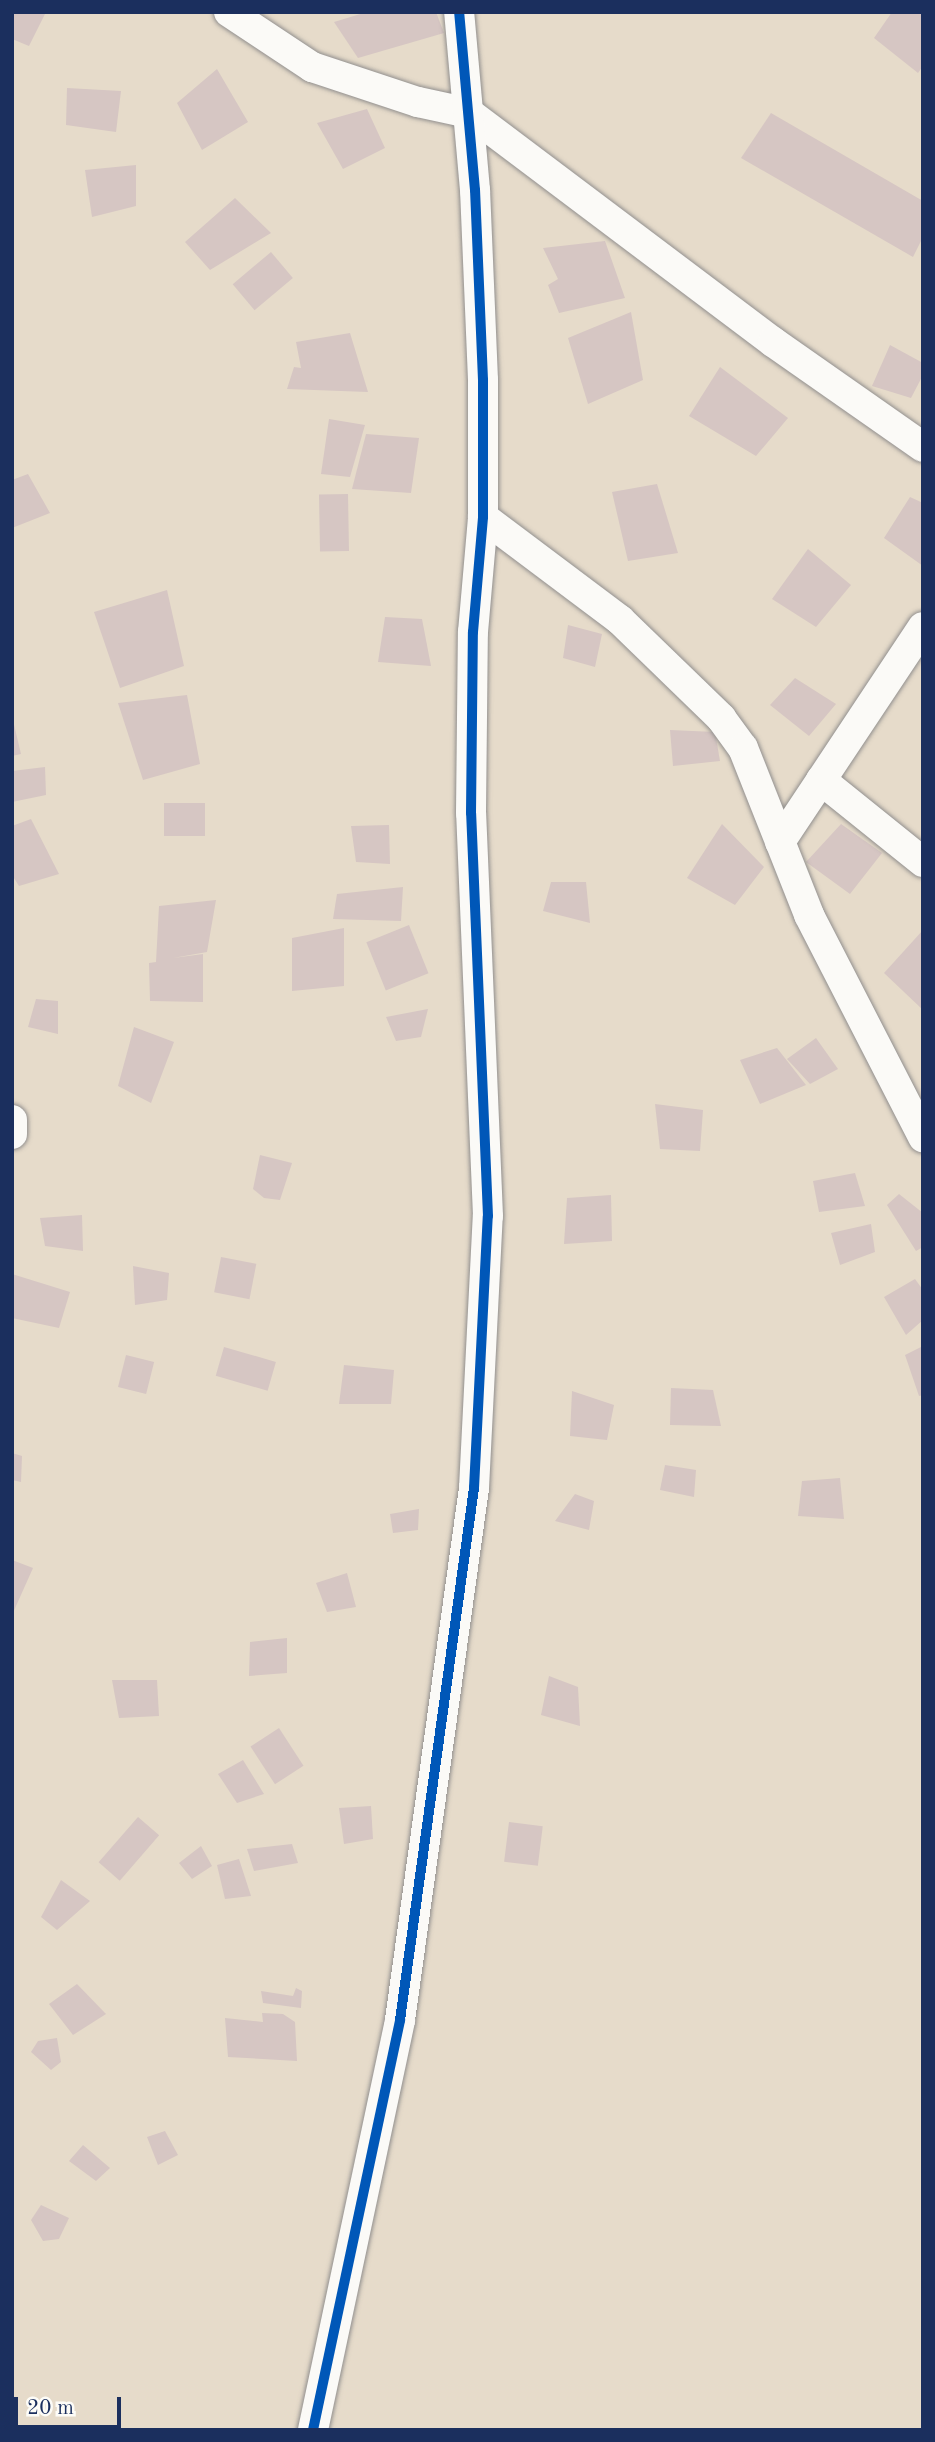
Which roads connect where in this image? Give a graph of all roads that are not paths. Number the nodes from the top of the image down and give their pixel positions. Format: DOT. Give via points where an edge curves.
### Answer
graph roads {
  1 [pos="229,12"];
  2 [pos="459,12"];
  3 [pos="469,113"];
  4 [pos="923,447"];
  5 [pos="483,517"];
  6 [pos="923,627"];
  7 [pos="821,780"];
  8 [pos="780,842"];
  9 [pos="923,862"];
  10 [pos="12,1120"];
  11 [pos="12,1134"];
  12 [pos="923,1138"];
  13 [pos="313,2430"];
  1 -- 3 [label="street" via="312,67"];
  2 -- 3 [label="street"];
  3 -- 4 [label="street" via="772,342"];
  3 -- 5 [label="street" via="483,380"];
  5 -- 8 [label="street" via="620,620 721,718 743,748"];
  5 -- 13 [label="street" via="473,632 471,813 488,1216 474,1488 400,2020"];
  6 -- 7 [label="street"];
  7 -- 8 [label="street"];
  7 -- 9 [label="street"];
  8 -- 12 [label="street" via="808,915"];
  10 -- 11 [label="street"];
}
